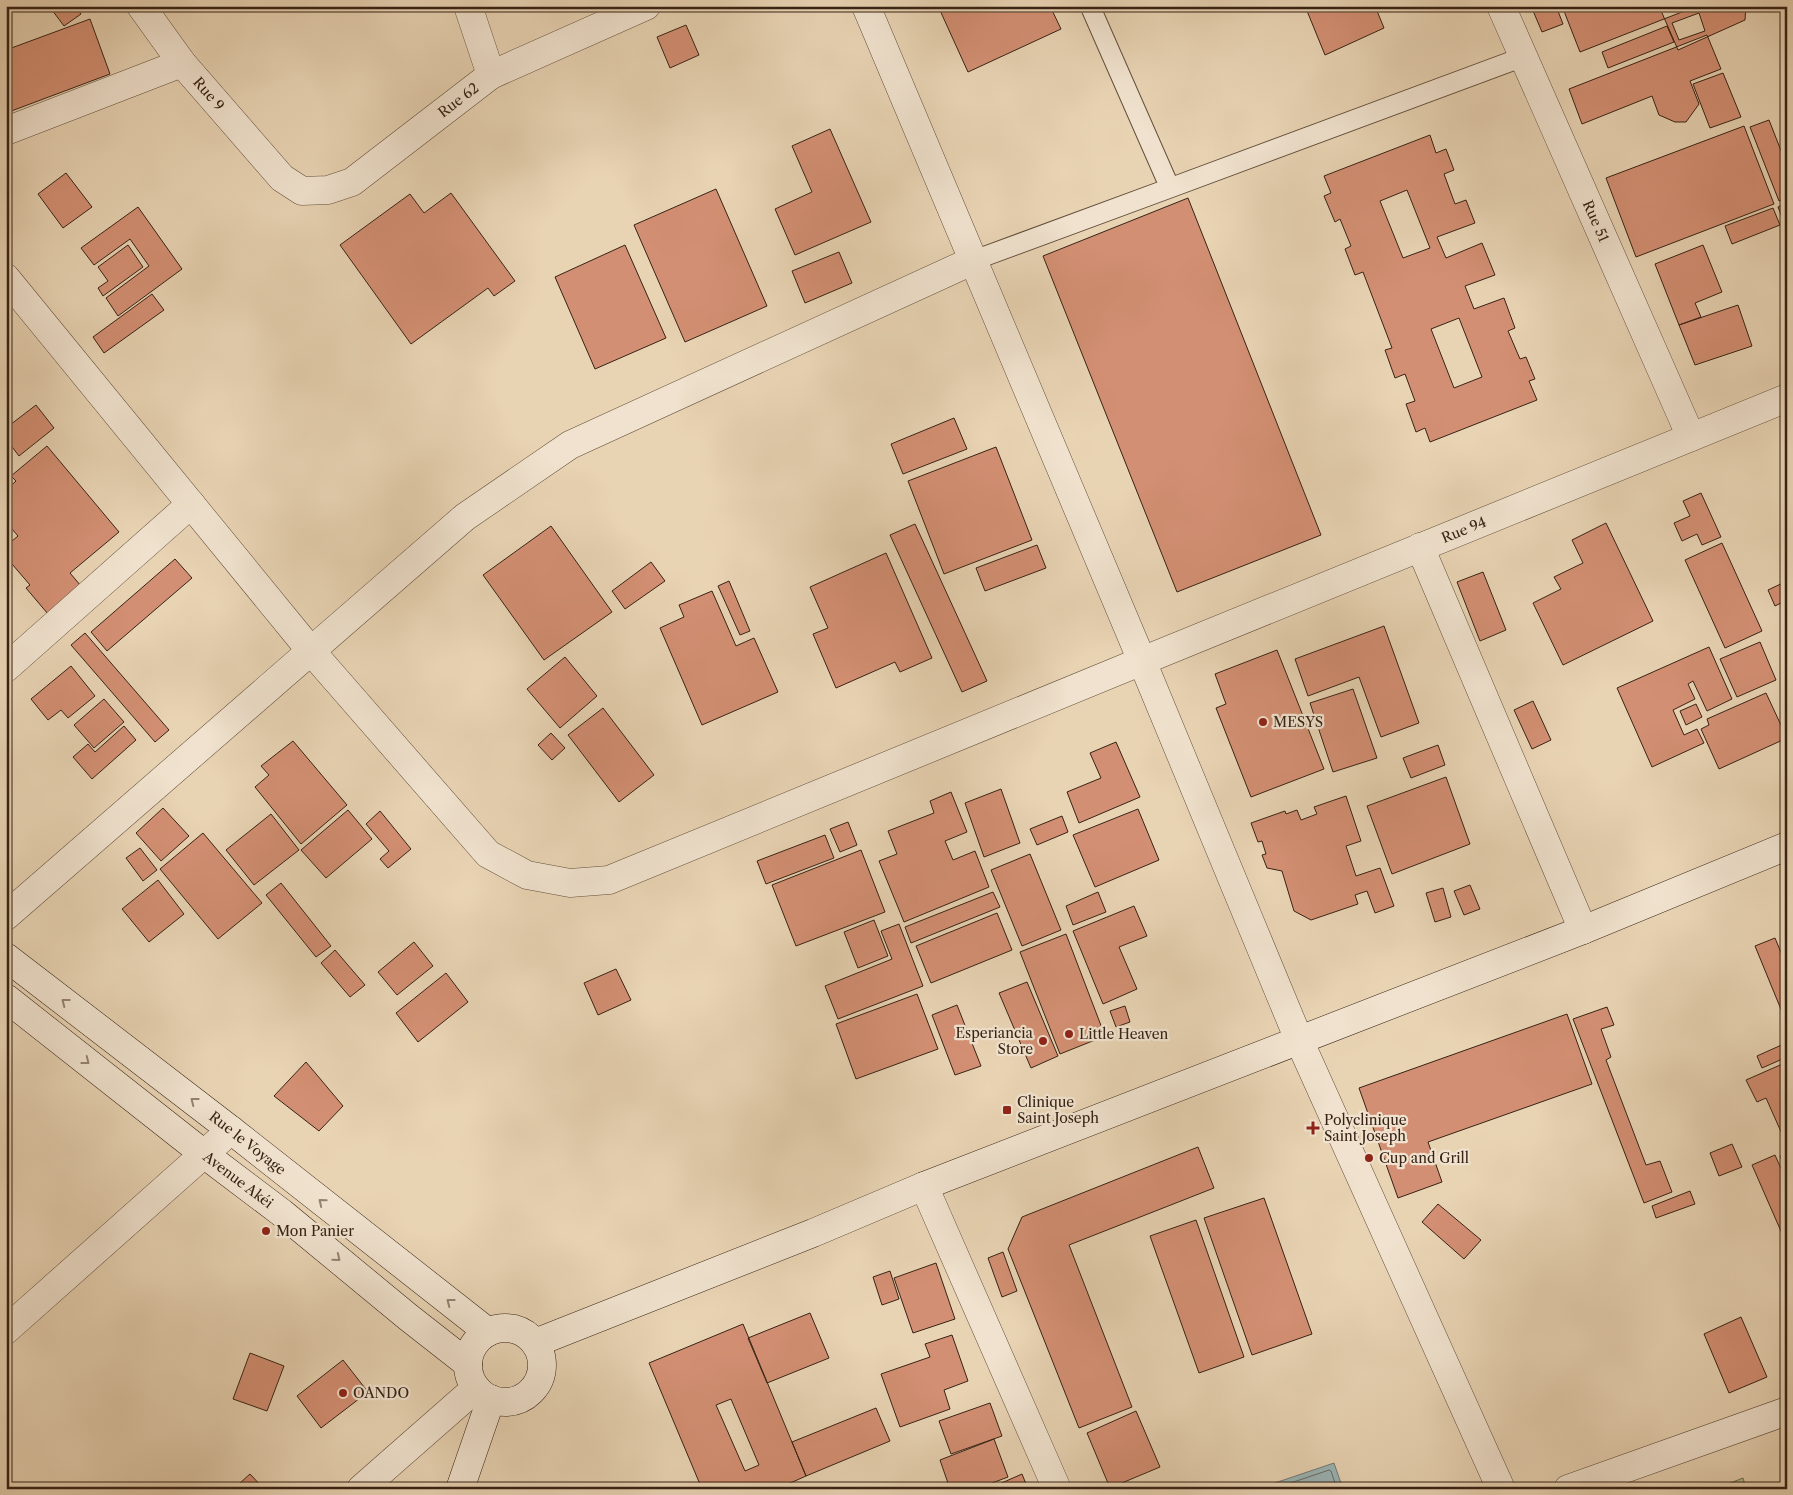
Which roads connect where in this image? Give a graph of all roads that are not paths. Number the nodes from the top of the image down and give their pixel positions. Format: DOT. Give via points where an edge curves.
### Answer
graph roads {
  1 [pos="140,6"];
  2 [pos="468,6"];
  3 [pos="646,6"];
  4 [pos="866,6"];
  5 [pos="1090,6"];
  6 [pos="1501,6"];
  7 [pos="1522,57"];
  8 [pos="182,63"];
  9 [pos="491,75"];
  10 [pos="6,131"];
  11 [pos="282,178"];
  12 [pos="1170,188"];
  13 [pos="972,261"];
  14 [pos="6,278"];
  15 [pos="1787,398"];
  16 [pos="1691,437"];
  17 [pos="192,504"];
  18 [pos="1420,547"];
  19 [pos="311,651"];
  20 [pos="1142,661"];
  21 [pos="6,668"];
  22 [pos="1787,846"];
  23 [pos="6,916"];
  24 [pos="1583,930"];
  25 [pos="6,957"];
  26 [pos="6,998"];
  27 [pos="1299,1040"];
  28 [pos="231,1130"];
  29 [pos="204,1154"];
  30 [pos="924,1186"];
  31 [pos="6,1330"];
  32 [pos="488,1332"];
  33 [pos="535,1343"];
  34 [pos="478,1384"];
  35 [pos="1787,1411"];
  36 [pos="361,1489"];
  37 [pos="460,1489"];
  38 [pos="1057,1489"];
  39 [pos="1501,1489"];
  40 [pos="1568,1489"];
  1 -- 8 [label="street, Rue 9"];
  2 -- 9 [label="street"];
  3 -- 9 [label="street, Rue 62"];
  4 -- 13 [label="street"];
  5 -- 12 [label="lane"];
  6 -- 7 [label="street, Rue 51"];
  7 -- 12 [label="lane"];
  7 -- 16 [label="street, Rue 51"];
  8 -- 10 [label="street"];
  8 -- 11 [label="street, Rue 9"];
  9 -- 11 [label="street, Rue 62" via="352,182 328,190 302,190"];
  12 -- 13 [label="lane"];
  13 -- 19 [label="street" via="570,445 465,517"];
  13 -- 20 [label="street"];
  14 -- 17 [label="street, Rue 94"];
  15 -- 16 [label="street, Rue 94"];
  16 -- 18 [label="street, Rue 94"];
  17 -- 19 [label="street, Rue 94"];
  17 -- 21 [label="street"];
  18 -- 20 [label="street, Rue 94"];
  18 -- 24 [label="street"];
  19 -- 20 [label="street, Rue 94" via="488,854 527,875 570,883 609,880"];
  19 -- 23 [label="street"];
  20 -- 27 [label="street"];
  22 -- 24 [label="street"];
  24 -- 27 [label="street"];
  28 -- 25 [label="street, Rue le Voyage, one-way"];
  26 -- 29 [label="street, Avenue Akéi, one-way"];
  27 -- 30 [label="street"];
  27 -- 39 [label="street"];
  28 -- 29 [label="street"];
  32 -- 28 [label="street, Rue le Voyage, one-way"];
  29 -- 31 [label="street"];
  29 -- 34 [label="street, Avenue Akéi, one-way" via="408,1317"];
  30 -- 33 [label="street"];
  30 -- 38 [label="street"];
  32 -- 33 [label="street" via="514,1329"];
  32 -- 34 [label="street" via="471,1350"];
  33 -- 34 [label="street" via="541,1354 539,1380 522,1399 497,1402"];
  34 -- 36 [label="street"];
  34 -- 37 [label="street"];
  35 -- 40 [label="street"];
}
